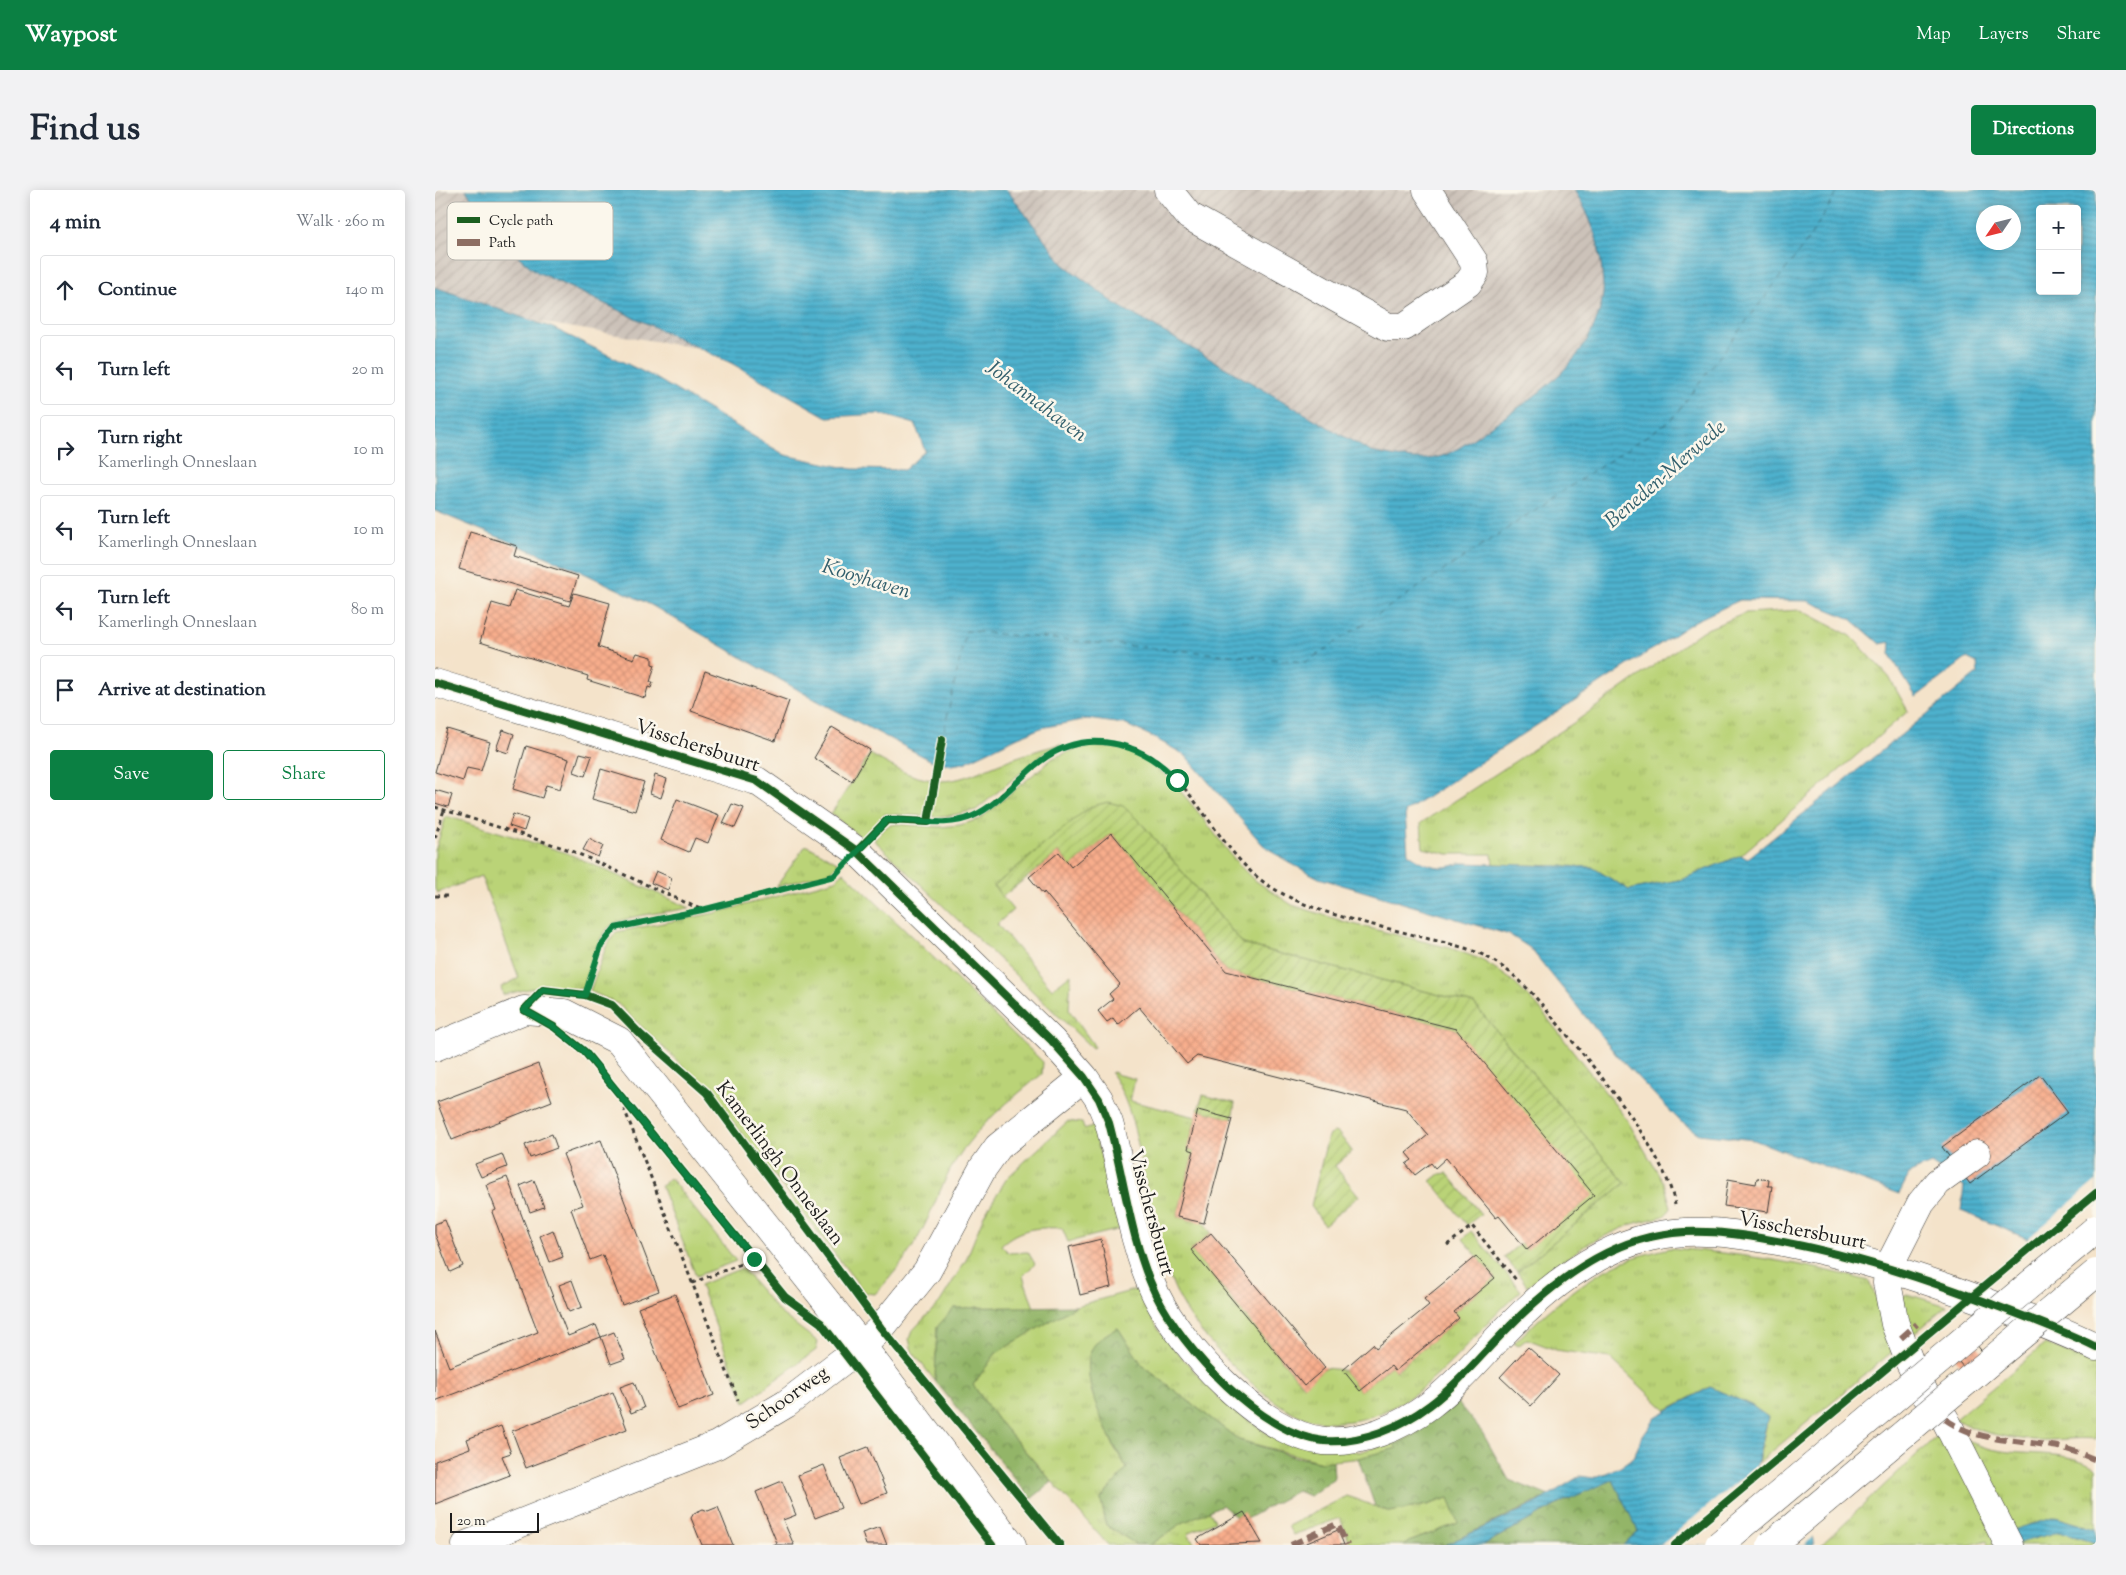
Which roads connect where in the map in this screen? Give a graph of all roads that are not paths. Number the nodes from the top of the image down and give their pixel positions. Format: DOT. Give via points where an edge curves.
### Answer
graph roads {
  1 [pos="1168,190"];
  2 [pos="1427,190"];
  3 [pos="435,683"];
  4 [pos="435,1047"];
  5 [pos="1084,1077"];
  6 [pos="1977,1154"];
  7 [pos="2096,1230"];
  8 [pos="1889,1268"];
  9 [pos="2096,1273"];
  10 [pos="862,1346"];
  11 [pos="2096,1347"];
  12 [pos="466,1545"];
  13 [pos="1012,1545"];
  14 [pos="1719,1545"];
  15 [pos="1771,1545"];
  16 [pos="2009,1545"];
  1 -- 2 [label="street" via="1189,216 1389,327 1404,327 1468,283 1475,273 1474,262"];
  3 -- 5 [label="street, Visschersbuurt" via="757,781 857,851 1052,1041"];
  4 -- 10 [label="street" via="524,1010 564,1013 619,1041"];
  5 -- 8 [label="street, Visschersbuurt" via="1099,1099 1109,1123 1148,1274 1170,1318 1188,1344 1235,1393 1264,1416 1301,1436 1323,1441 1346,1441 1384,1431 1412,1418 1451,1388 1535,1302 1597,1258 1649,1237 1706,1231 1738,1235 1834,1252"];
  5 -- 10 [label="street, Schoorweg" via="999,1147 983,1168 927,1271 881,1328"];
  6 -- 8 [label="street" via="1938,1182 1921,1203"];
  7 -- 14 [label="street, bridge"];
  8 -- 11 [label="street, Visschersbuurt" via="2062,1330"];
  8 -- 16 [label="street" via="1887,1283 1893,1316 1910,1363 1925,1394 1945,1419"];
  9 -- 15 [label="street, bridge"];
  10 -- 12 [label="street, Schoorweg" via="786,1404 717,1445"];
  10 -- 13 [label="street"];
}
